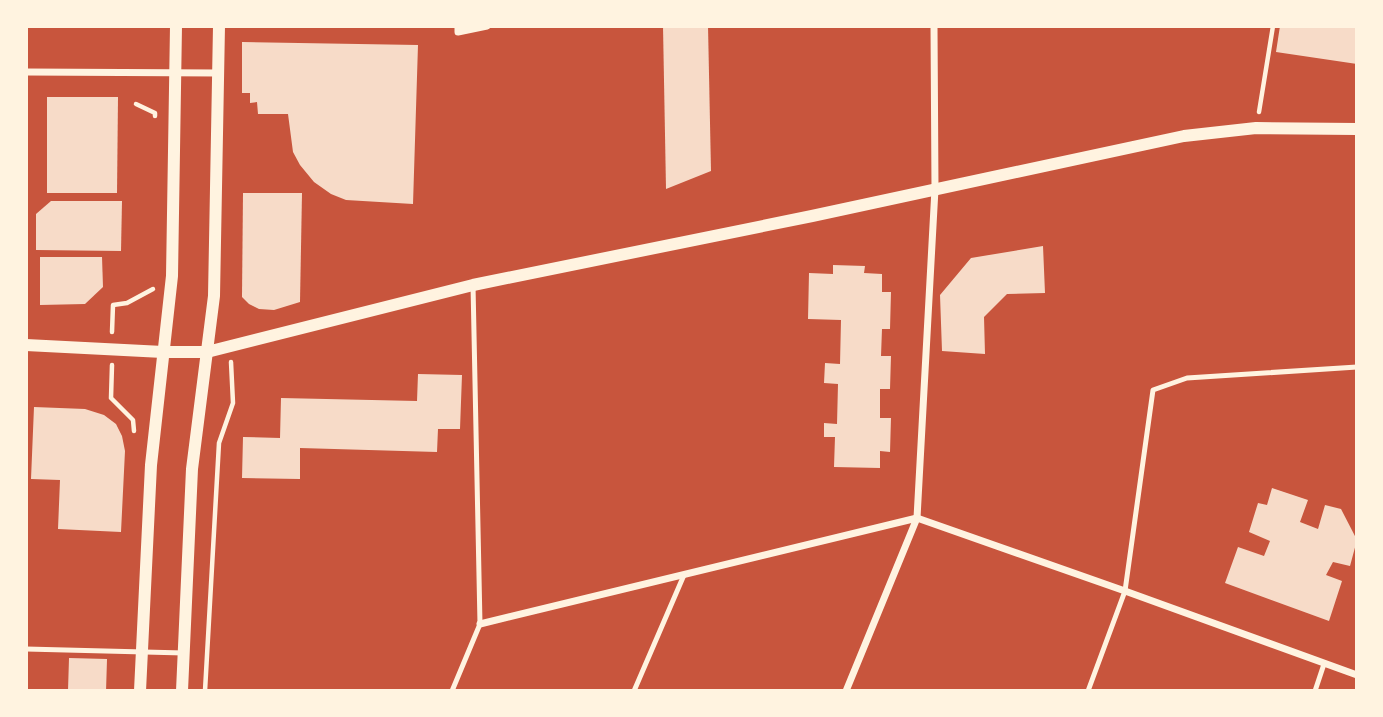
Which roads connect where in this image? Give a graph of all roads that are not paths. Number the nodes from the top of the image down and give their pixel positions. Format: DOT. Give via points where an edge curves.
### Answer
graph roads {
  1 [pos="176,26"];
  2 [pos="219,26"];
  3 [pos="458,26"];
  4 [pos="487,26"];
  5 [pos="934,26"];
  6 [pos="26,72"];
  7 [pos="175,73"];
  8 [pos="218,74"];
  9 [pos="1357,129"];
  10 [pos="935,189"];
  11 [pos="473,285"];
  12 [pos="26,345"];
  13 [pos="163,352"];
  14 [pos="207,352"];
  15 [pos="1357,367"];
  16 [pos="917,518"];
  17 [pos="684,575"];
  18 [pos="1125,591"];
  19 [pos="480,624"];
  20 [pos="26,649"];
  21 [pos="141,652"];
  22 [pos="184,653"];
  23 [pos="1324,664"];
  24 [pos="1357,675"];
  25 [pos="140,691"];
  26 [pos="182,691"];
  27 [pos="452,691"];
  28 [pos="634,691"];
  29 [pos="846,691"];
  30 [pos="1088,691"];
  31 [pos="1315,691"];
  1 -- 7 [label="street"];
  2 -- 8 [label="street"];
  3 -- 4 [label="street" via="458,32"];
  5 -- 10 [label="street"];
  6 -- 7 [label="street"];
  7 -- 8 [label="street"];
  7 -- 13 [label="street" via="171,293"];
  8 -- 14 [label="street" via="214,296"];
  9 -- 10 [label="street" via="1256,128 1184,136"];
  10 -- 11 [label="street"];
  10 -- 16 [label="street"];
  11 -- 14 [label="street"];
  11 -- 19 [label="lane"];
  12 -- 13 [label="street"];
  13 -- 14 [label="street"];
  13 -- 21 [label="street" via="151,465"];
  14 -- 22 [label="street" via="192,469"];
  15 -- 18 [label="lane" via="1187,378 1153,390"];
  16 -- 17 [label="street"];
  16 -- 18 [label="street"];
  16 -- 29 [label="street"];
  17 -- 19 [label="street"];
  17 -- 28 [label="lane"];
  18 -- 23 [label="street"];
  18 -- 30 [label="lane"];
  19 -- 27 [label="lane"];
  20 -- 21 [label="lane"];
  21 -- 22 [label="lane"];
  21 -- 25 [label="street"];
  22 -- 26 [label="street"];
  23 -- 24 [label="street"];
  23 -- 31 [label="lane"];
}
